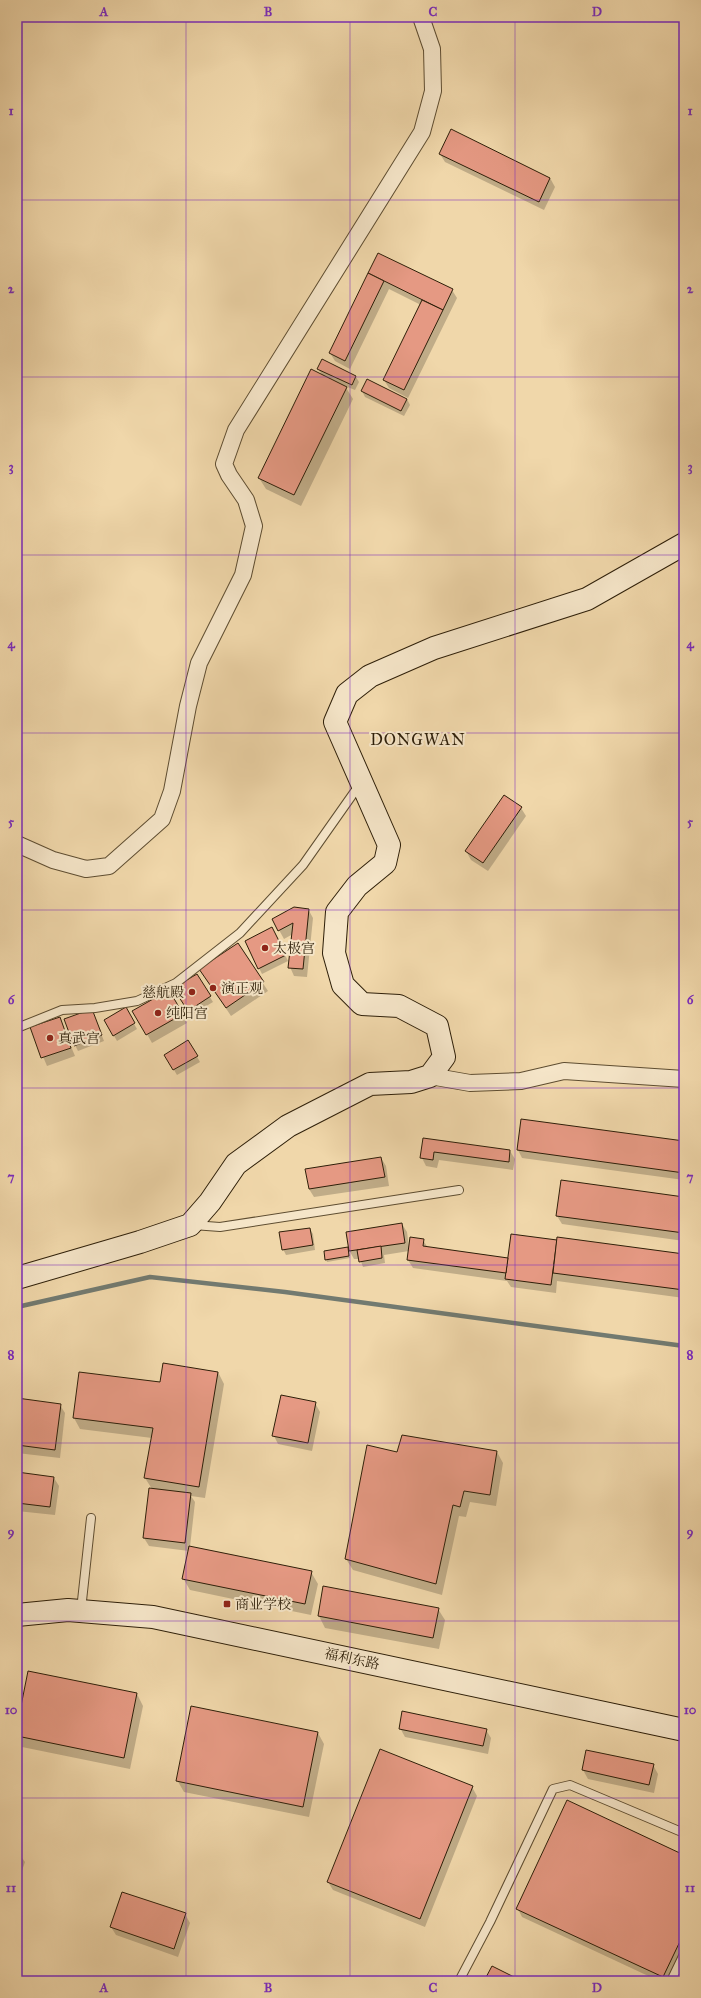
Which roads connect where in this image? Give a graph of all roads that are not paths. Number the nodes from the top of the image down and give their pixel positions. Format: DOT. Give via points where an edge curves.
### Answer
graph roads {
  1 [pos="421,17"];
  2 [pos="684,544"];
  3 [pos="362,782"];
  4 [pos="17,844"];
  5 [pos="17,1028"];
  6 [pos="430,1076"];
  7 [pos="684,1079"];
  8 [pos="459,1190"];
  9 [pos="190,1225"];
  10 [pos="17,1278"];
  11 [pos="91,1518"];
  12 [pos="81,1611"];
  13 [pos="17,1615"];
  14 [pos="684,1730"];
  15 [pos="684,1833"];
  16 [pos="684,1954"];
  17 [pos="459,1981"];
  18 [pos="671,1981"];
  1 -- 4 [label="street" via="432,48 433,91 422,132 236,430 224,464 228,475 246,500 254,526 242,575 199,663 172,791 162,819 109,866 86,869 53,860"];
  2 -- 3 [label="main road" via="587,599 434,648 370,676 347,694 335,722"];
  3 -- 5 [label="lane" via="303,865 240,933 176,983 137,1001 62,1010"];
  3 -- 6 [label="main road" via="389,845 385,863 357,886 337,912 334,954 343,985 362,1004 399,1006 437,1026 444,1057"];
  6 -- 7 [label="street" via="470,1083 521,1081 564,1071"];
  6 -- 9 [label="main road" via="411,1082 370,1084 288,1126 236,1164 210,1202"];
  8 -- 9 [label="lane" via="220,1227"];
  9 -- 10 [label="main road"];
  11 -- 12 [label="lane"];
  12 -- 13 [label="main road, 福利东路"];
  12 -- 14 [label="main road, 福利东路" via="153,1617"];
  15 -- 17 [label="lane" via="570,1785 553,1789"];
  16 -- 18 [label="lane"];
}
